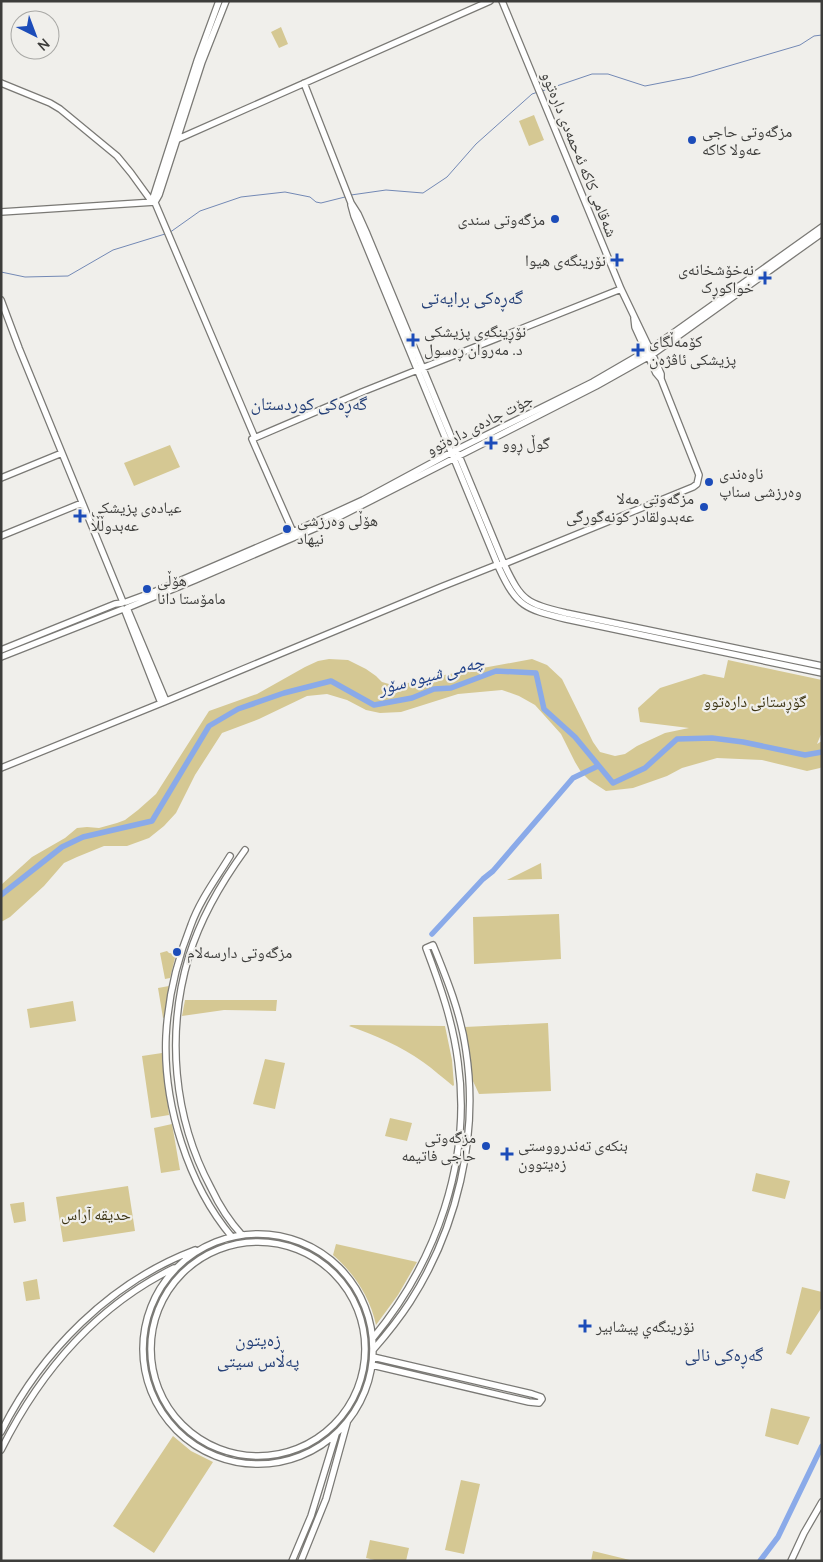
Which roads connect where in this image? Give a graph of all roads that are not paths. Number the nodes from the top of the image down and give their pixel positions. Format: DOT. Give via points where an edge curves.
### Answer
graph roads {
  1 [pos="219,1"];
  2 [pos="226,1"];
  3 [pos="490,1"];
  4 [pos="502,1"];
  5 [pos="1,83"];
  6 [pos="304,83"];
  7 [pos="178,139"];
  8 [pos="154,202"];
  9 [pos="1,212"];
  10 [pos="822,227"];
  11 [pos="822,233"];
  12 [pos="621,289"];
  13 [pos="1,300"];
  14 [pos="642,336"];
  15 [pos="664,343"];
  16 [pos="649,353"];
  17 [pos="631,360"];
  18 [pos="639,362"];
  19 [pos="654,363"];
  20 [pos="420,369"];
  21 [pos="255,438"];
  22 [pos="62,453"];
  23 [pos="455,454"];
  24 [pos="1,478"];
  25 [pos="82,502"];
  26 [pos="293,532"];
  27 [pos="1,536"];
  28 [pos="501,564"];
  29 [pos="124,606"];
  30 [pos="684,640"];
  31 [pos="1,650"];
  32 [pos="1,657"];
  33 [pos="822,666"];
  34 [pos="822,673"];
  35 [pos="164,702"];
  36 [pos="1,768"];
  37 [pos="245,850"];
  38 [pos="230,856"];
  39 [pos="223,867"];
  40 [pos="230,871"];
  41 [pos="181,954"];
  42 [pos="189,956"];
  43 [pos="466,1048"];
  44 [pos="456,1050"];
  45 [pos="191,1143"];
  46 [pos="183,1146"];
  47 [pos="242,1235"];
  48 [pos="232,1237"];
  49 [pos="204,1248"];
  50 [pos="429,1249"];
  51 [pos="437,1252"];
  52 [pos="175,1258"];
  53 [pos="178,1266"];
  54 [pos="149,1311"];
  55 [pos="157,1314"];
  56 [pos="373,1338"];
  57 [pos="56,1349"];
  58 [pos="373,1350"];
  59 [pos="63,1354"];
  60 [pos="373,1357"];
  61 [pos="372,1366"];
  62 [pos="347,1422"];
  63 [pos="1,1432"];
  64 [pos="336,1434"];
  65 [pos="1,1450"];
  66 [pos="321,1488"];
  67 [pos="329,1491"];
  68 [pos="822,1502"];
  69 [pos="292,1561"];
  70 [pos="301,1561"];
  71 [pos="791,1561"];
  1 -- 8 [label="street" via="153,195"];
  2 -- 7 [label="street" via="202,62"];
  3 -- 6 [label="street"];
  4 -- 12 [label="street, شەقامی کاکە ئەحمەدی دارەتوو"];
  5 -- 8 [label="street" via="60,109 117,156"];
  6 -- 7 [label="street"];
  6 -- 20 [label="street" via="354,216"];
  7 -- 8 [label="street"];
  8 -- 9 [label="street"];
  8 -- 21 [label="street"];
  10 -- 15 [label="street, جۆت جادەی دارەتوو"];
  11 -- 15 [label="street, جۆت جادەی دارەتوو"];
  12 -- 14 [label="street, شەقامی کاکە ئەحمەدی دارەتوو" via="634,317 635,327"];
  12 -- 20 [label="street"];
  13 -- 22 [label="street"];
  14 -- 15 [label="street" via="652,344"];
  14 -- 16 [label="street, شەقامی کاکە ئەحمەدی دارەتوو"];
  14 -- 17 [label="street" via="642,350"];
  15 -- 16 [label="street, جۆت جادەی دارەتوو"];
  15 -- 19 [label="street" via="656,353"];
  16 -- 17 [label="street, جۆت جادەی دارەتوو"];
  16 -- 18 [label="street, جۆت جادەی دارەتوو"];
  16 -- 19 [label="street, شەقامی کاکە ئەحمەدی دارەتوو"];
  17 -- 23 [label="street, جۆت جادەی دارەتوو"];
  18 -- 19 [label="street" via="647,359"];
  18 -- 23 [label="street, جۆت جادەی دارەتوو" via="569,401"];
  19 -- 28 [label="street, شەقامی کاکە ئەحمەدی دارەتوو" via="699,475 698,484"];
  20 -- 21 [label="street"];
  20 -- 23 [label="street"];
  21 -- 26 [label="street" via="252,439"];
  22 -- 24 [label="street"];
  22 -- 25 [label="street"];
  23 -- 26 [label="street, جۆت جادەی دارەتوو"];
  23 -- 28 [label="street"];
  23 -- 29 [label="street, جۆت جادەی دارەتوو" via="396,489 325,524 196,580"];
  25 -- 27 [label="street"];
  25 -- 29 [label="street"];
  26 -- 29 [label="street, جۆت جادەی دارەتوو"];
  28 -- 30 [label="street" via="518,592 538,606"];
  28 -- 35 [label="street"];
  29 -- 31 [label="street" via="115,604"];
  29 -- 32 [label="street"];
  29 -- 35 [label="street"];
  30 -- 33 [label="street"];
  30 -- 34 [label="street"];
  35 -- 36 [label="street"];
  37 -- 40 [label="street"];
  38 -- 39 [label="street"];
  39 -- 40 [label="street"];
  39 -- 41 [label="street" via="196,911"];
  40 -- 42 [label="street" via="212,900"];
  41 -- 42 [label="street"];
  41 -- 46 [label="street" via="170,1002 166,1052 171,1099"];
  42 -- 45 [label="street" via="180,996 175,1052 179,1097"];
  43 -- 44 [label="street"];
  43 -- 44 [label="street" via="453,997 433,945 426,948 443,995"];
  43 -- 51 [label="street" via="469,1092 464,1163 452,1214"];
  44 -- 50 [label="street" via="461,1092 458,1144 449,1193"];
  45 -- 46 [label="street"];
  45 -- 47 [label="street" via="215,1197"];
  46 -- 48 [label="street" via="199,1185"];
  47 -- 48 [label="street"];
  47 -- 56 [label="street" via="290,1238 330,1259 360,1294"];
  48 -- 49 [label="street"];
  49 -- 52 [label="street"];
  49 -- 53 [label="street"];
  50 -- 51 [label="street"];
  50 -- 56 [label="street" via="418,1273"];
  51 -- 58 [label="street" via="410,1303"];
  52 -- 53 [label="street"];
  52 -- 57 [label="street" via="120,1291 83,1321"];
  53 -- 54 [label="street" via="162,1286"];
  53 -- 59 [label="street" via="114,1306"];
  54 -- 55 [label="street"];
  54 -- 64 [label="street" via="143,1349 148,1385 167,1421 198,1448 236,1463 267,1464 307,1453"];
  55 -- 55 [label="street" via="151,1358 162,1398 187,1430 207,1444 229,1452 252,1456 276,1455 309,1443 340,1417 360,1381 364,1335 354,1302 325,1266 294,1249 272,1243 248,1243 214,1252 194,1264 176,1281"];
  56 -- 58 [label="street"];
  57 -- 59 [label="street"];
  57 -- 63 [label="street" via="23,1393"];
  58 -- 60 [label="street"];
  59 -- 65 [label="street" via="29,1399"];
  60 -- 61 [label="street"];
  60 -- 61 [label="street" via="542,1399 539,1403 530,1402"];
  61 -- 62 [label="street" via="362,1398"];
  62 -- 64 [label="street"];
  62 -- 67 [label="street"];
  64 -- 66 [label="street"];
  66 -- 67 [label="street"];
  66 -- 69 [label="street"];
  67 -- 70 [label="street"];
  68 -- 71 [label="street"];
}
